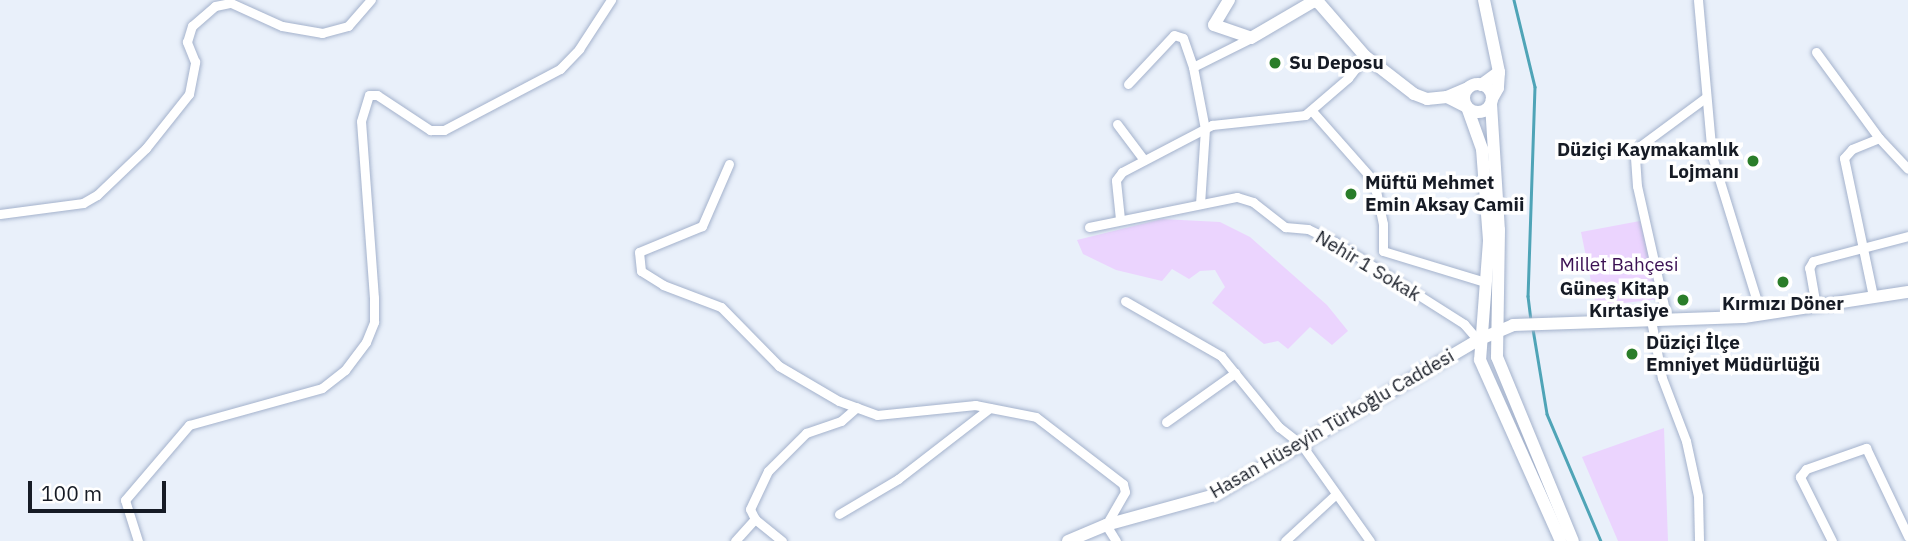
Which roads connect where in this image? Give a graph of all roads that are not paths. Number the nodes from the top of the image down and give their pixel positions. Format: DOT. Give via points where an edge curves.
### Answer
graph roads {
  1 [pos="371,0"];
  2 [pos="611,0"];
  3 [pos="1229,0"];
  4 [pos="1484,0"];
  5 [pos="1698,0"];
  6 [pos="1251,38"];
  7 [pos="1816,52"];
  8 [pos="1365,56"];
  9 [pos="1193,67"];
  10 [pos="1499,72"];
  11 [pos="1128,84"];
  12 [pos="1481,85"];
  13 [pos="1468,88"];
  14 [pos="1447,97"];
  15 [pos="1705,97"];
  16 [pos="1491,101"];
  17 [pos="1467,107"];
  18 [pos="1312,111"];
  19 [pos="1117,124"];
  20 [pos="1205,129"];
  21 [pos="1879,138"];
  22 [pos="1144,160"];
  23 [pos="729,164"];
  24 [pos="1908,169"];
  25 [pos="1200,204"];
  26 [pos="0,214"];
  27 [pos="1120,219"];
  28 [pos="1089,227"];
  29 [pos="1908,236"];
  30 [pos="1865,245"];
  31 [pos="1485,282"];
  32 [pos="1908,292"];
  33 [pos="1873,296"];
  34 [pos="1125,301"];
  35 [pos="1816,306"];
  36 [pos="1761,314"];
  37 [pos="1667,319"];
  38 [pos="1651,320"];
  39 [pos="1496,333"];
  40 [pos="1479,340"];
  41 [pos="1235,373"];
  42 [pos="857,407"];
  43 [pos="990,408"];
  44 [pos="1166,422"];
  45 [pos="1301,444"];
  46 [pos="1336,494"];
  47 [pos="839,514"];
  48 [pos="755,519"];
  49 [pos="1106,524"];
  50 [pos="1908,536"];
  51 [pos="138,541"];
  52 [pos="735,541"];
  53 [pos="782,541"];
  54 [pos="1068,541"];
  55 [pos="1116,541"];
  56 [pos="1285,541"];
  57 [pos="1370,541"];
  58 [pos="1561,541"];
  59 [pos="1573,541"];
  60 [pos="1699,541"];
  61 [pos="1832,541"];
  1 -- 26 [label="street" via="348,26 322,33 282,26 231,3 215,6 200,16 189,34 195,75 189,94 146,148 83,203"];
  2 -- 51 [label="street" via="560,69 444,130 430,130 377,95 369,95 360,121 374,298 374,322 366,342 345,370 322,388 189,425 125,500"];
  3 -- 6 [label="street" via="1214,25"];
  4 -- 10 [label="street"];
  5 -- 15 [label="street"];
  6 -- 8 [label="street" via="1314,1"];
  6 -- 9 [label="street"];
  7 -- 21 [label="street"];
  8 -- 14 [label="street" via="1414,94 1427,99"];
  8 -- 18 [label="street"];
  9 -- 11 [label="street" via="1183,38 1174,35"];
  9 -- 20 [label="street"];
  10 -- 12 [label="street"];
  10 -- 16 [label="street"];
  12 -- 13 [label="street"];
  12 -- 16 [label="street"];
  13 -- 14 [label="street"];
  13 -- 17 [label="street" via="1464,95"];
  14 -- 17 [label="street"];
  15 -- 36 [label="street" via="1712,156"];
  15 -- 37 [label="street" via="1640,146 1635,157 1637,186"];
  16 -- 17 [label="street" via="1480,112"];
  16 -- 39 [label="street" via="1489,126 1499,230"];
  17 -- 31 [label="street" via="1482,149 1489,240"];
  18 -- 20 [label="street"];
  18 -- 31 [label="street" via="1374,181 1383,251"];
  19 -- 22 [label="street"];
  20 -- 22 [label="street"];
  20 -- 25 [label="street"];
  21 -- 24 [label="street"];
  21 -- 30 [label="street" via="1852,149 1844,158"];
  22 -- 27 [label="street" via="1116,180"];
  23 -- 42 [label="street" via="702,226 639,252 641,271 663,285 721,307 779,366"];
  25 -- 27 [label="street, Nehir 1 Sokak"];
  25 -- 40 [label="street, Nehir 1 Sokak" via="1237,197 1252,202 1285,227 1308,229 1335,242 1464,324"];
  27 -- 28 [label="street, Nehir 1 Sokak"];
  29 -- 30 [label="street"];
  30 -- 33 [label="street"];
  30 -- 35 [label="street" via="1813,261 1809,268"];
  31 -- 40 [label="street"];
  32 -- 33 [label="street"];
  33 -- 35 [label="street"];
  34 -- 41 [label="street" via="1221,355"];
  35 -- 36 [label="street"];
  36 -- 37 [label="street"];
  37 -- 38 [label="street"];
  38 -- 39 [label="street, Hasan Hüseyin Türkoğlu Caddesi" via="1513,325"];
  38 -- 60 [label="street" via="1662,378 1686,441 1698,496"];
  39 -- 40 [label="street, Hasan Hüseyin Türkoğlu Caddesi"];
  39 -- 59 [label="street" via="1506,386"];
  40 -- 45 [label="street, Hasan Hüseyin Türkoğlu Caddesi"];
  40 -- 58 [label="street" via="1479,360 1500,413"];
  41 -- 44 [label="street"];
  41 -- 45 [label="street" via="1279,427"];
  42 -- 43 [label="street" via="877,415 975,405"];
  42 -- 48 [label="street" via="841,421 806,433 768,471 750,509"];
  43 -- 47 [label="street" via="898,479"];
  43 -- 49 [label="street" via="1036,417 1124,484 1125,492"];
  45 -- 46 [label="street"];
  45 -- 49 [label="street, Hasan Hüseyin Türkoğlu Caddesi" via="1215,495"];
  46 -- 56 [label="street"];
  46 -- 57 [label="street"];
  48 -- 52 [label="street"];
  48 -- 53 [label="street"];
  49 -- 54 [label="street, Hasan Hüseyin Türkoğlu Caddesi"];
  49 -- 55 [label="street"];
  50 -- 61 [label="street" via="1866,448 1806,469 1800,477"];
}
